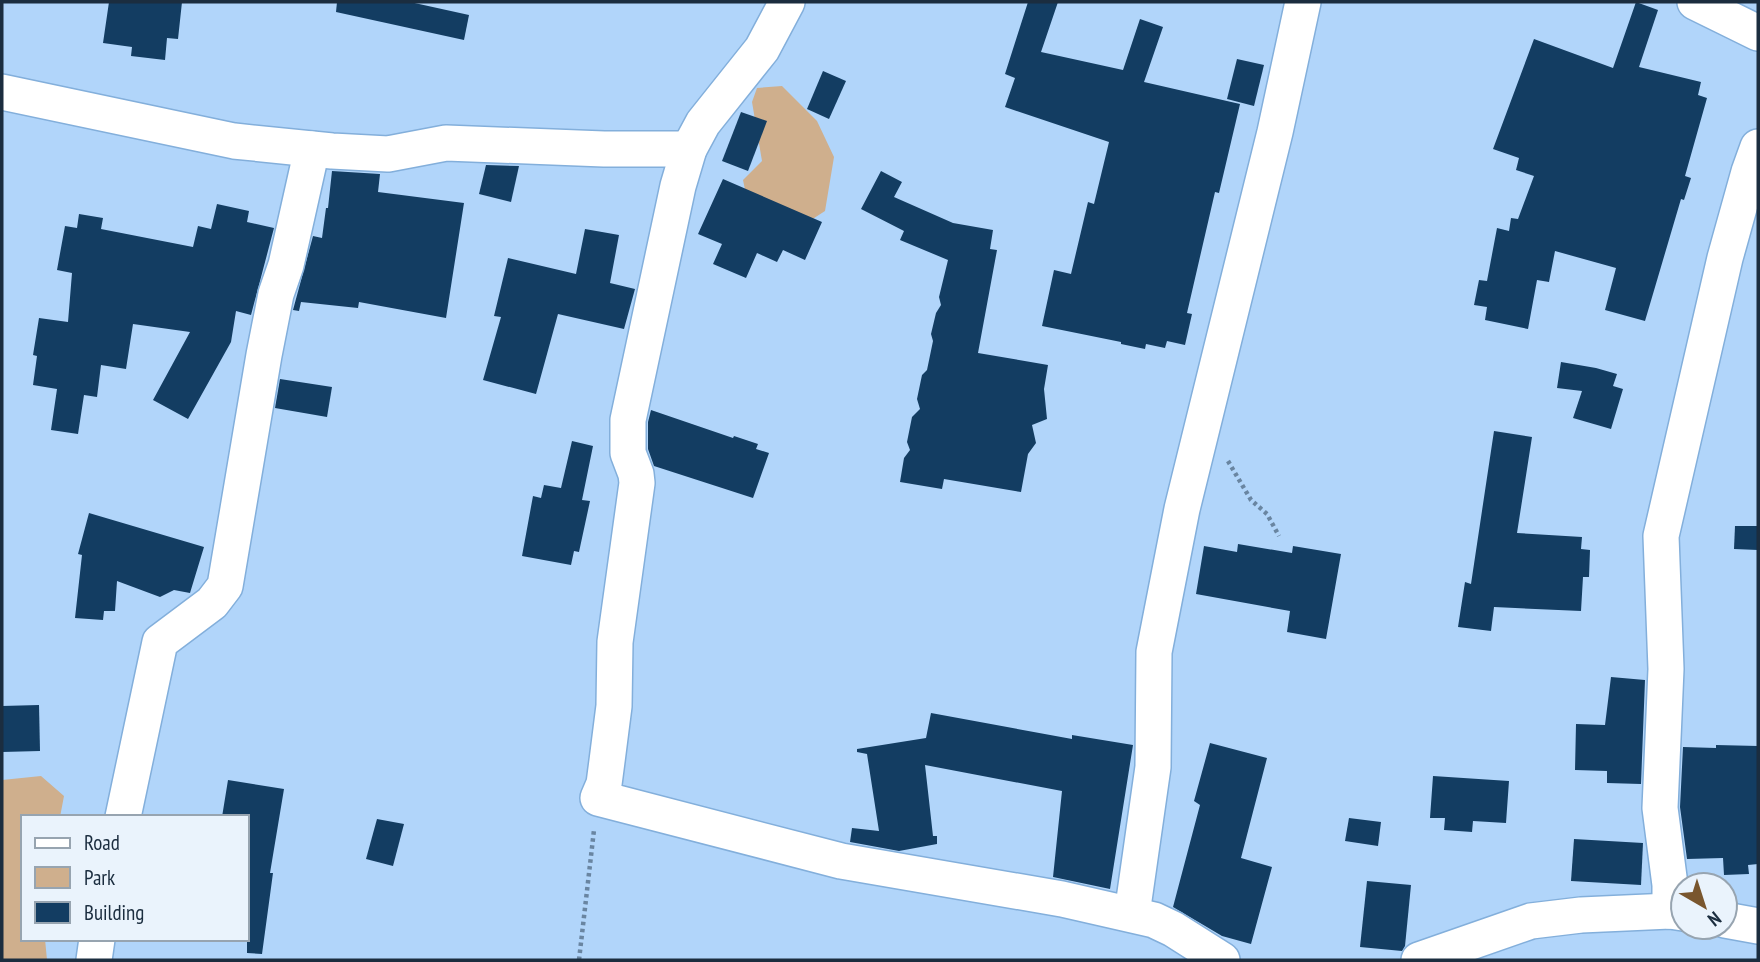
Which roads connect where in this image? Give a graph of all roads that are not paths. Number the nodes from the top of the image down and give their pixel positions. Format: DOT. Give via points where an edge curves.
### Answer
graph roads {
  1 [pos="786,2"];
  2 [pos="1303,2"];
  3 [pos="1695,2"];
  4 [pos="1758,33"];
  5 [pos="2,92"];
  6 [pos="1758,147"];
  7 [pos="312,149"];
  8 [pos="689,149"];
  9 [pos="123,815"];
  10 [pos="1669,877"];
  11 [pos="1669,912"];
  12 [pos="1132,914"];
  13 [pos="1739,923"];
  14 [pos="1758,926"];
  15 [pos="97,941"];
  16 [pos="94,960"];
  17 [pos="1222,960"];
  18 [pos="1419,960"];
  1 -- 8 [label="street" via="762,49 703,122"];
  2 -- 12 [label="street" via="1182,509 1154,652 1153,767"];
  3 -- 4 [label="street"];
  5 -- 7 [label="street" via="234,141"];
  6 -- 10 [label="street" via="1725,258 1661,536 1666,669 1660,808"];
  7 -- 8 [label="street" via="388,154 446,143"];
  7 -- 9 [label="street" via="276,294 225,586 221,596 160,642"];
  8 -- 12 [label="street" via="628,420 628,453 637,483 615,642 614,706 604,784 598,798 841,861"];
  11 -- 18 [label="street" via="1531,921"];
  12 -- 17 [label="street" via="1154,919"];
  13 -- 14 [label="street"];
  15 -- 16 [label="street"];
}
